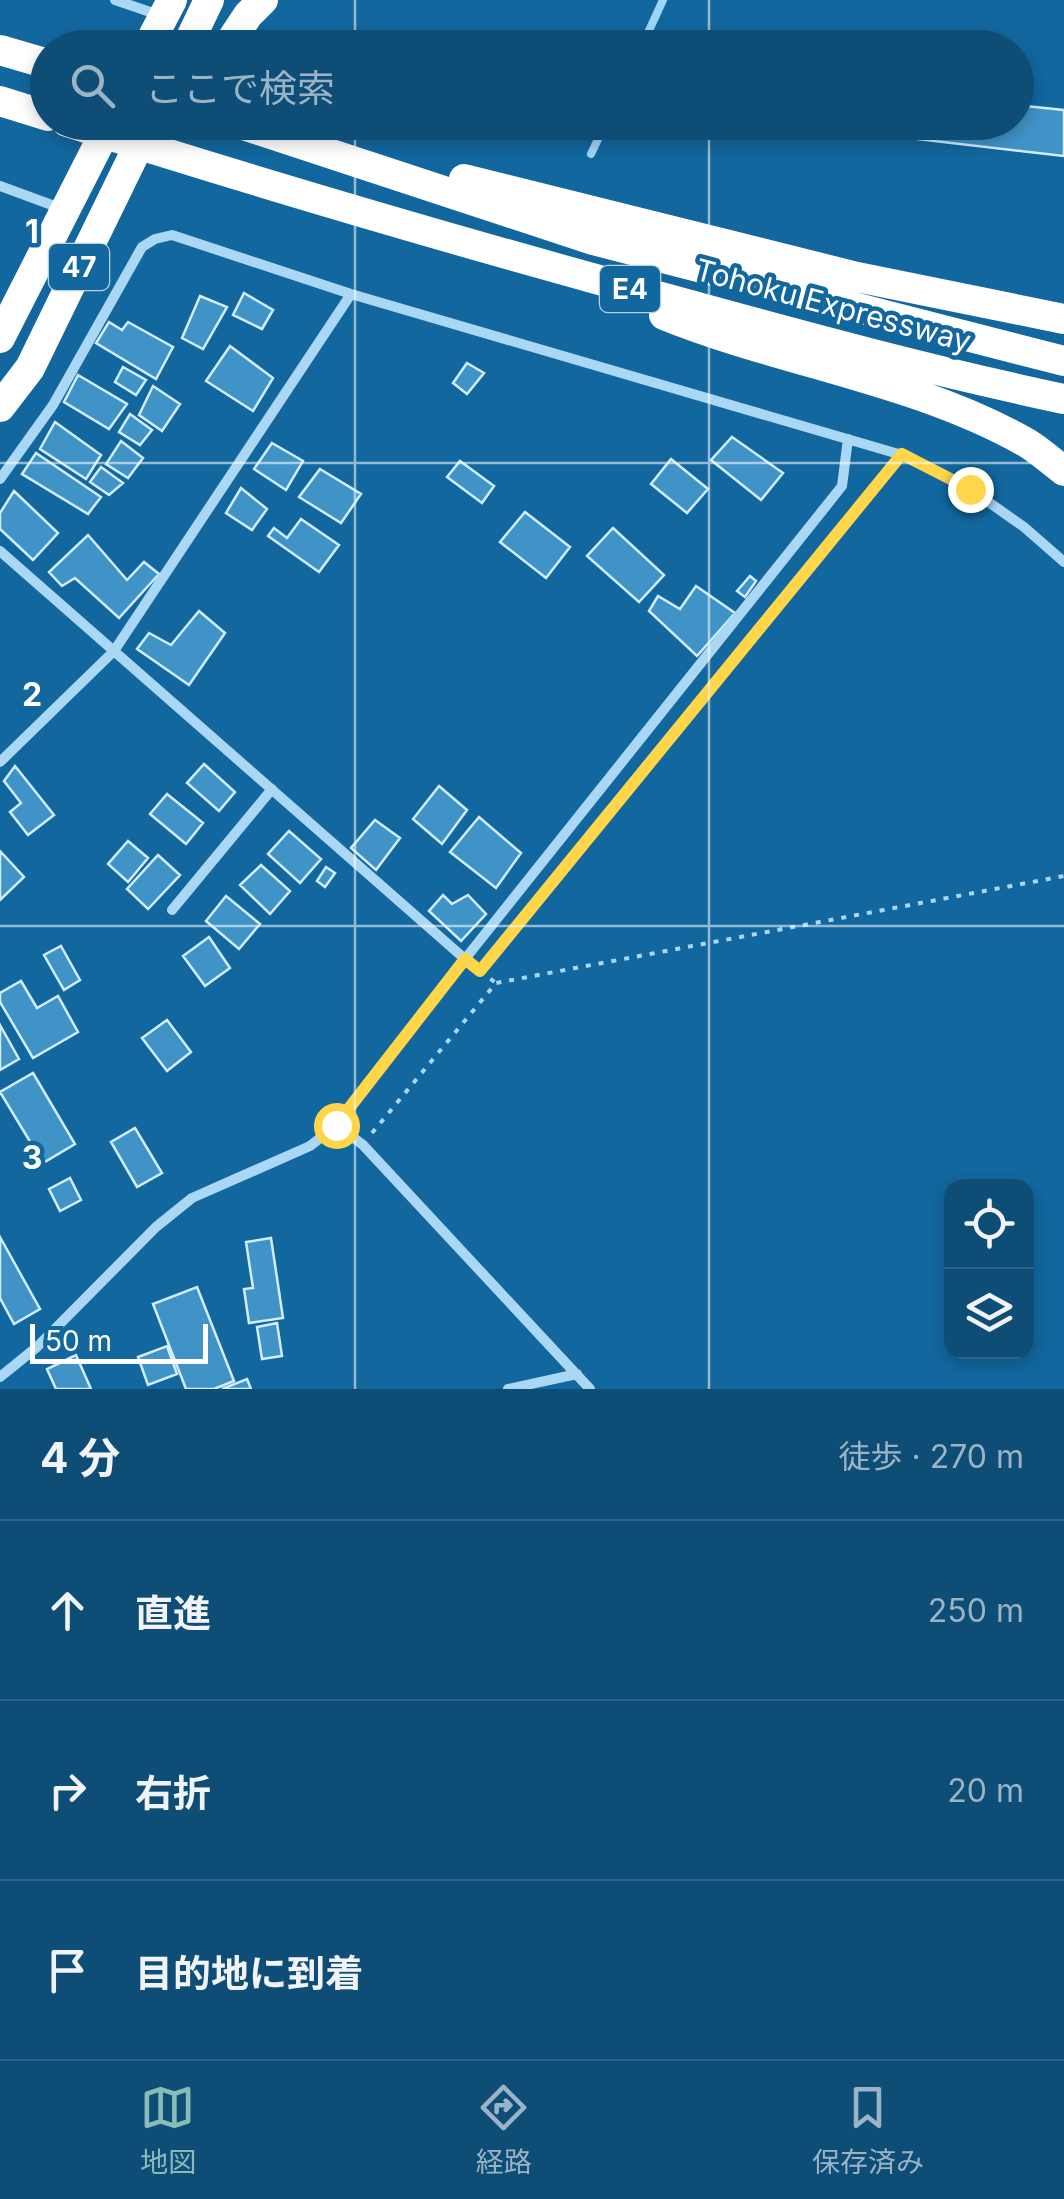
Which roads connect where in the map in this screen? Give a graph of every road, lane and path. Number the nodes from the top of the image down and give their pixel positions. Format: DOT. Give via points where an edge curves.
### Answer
graph roads {
  1 [pos="114,0"];
  2 [pos="208,0"];
  3 [pos="263,0"];
  4 [pos="152,6"];
  5 [pos="194,30"];
  6 [pos="238,30"];
  7 [pos="0,50"];
  8 [pos="30,59"];
  9 [pos="0,101"];
  10 [pos="30,111"];
  11 [pos="101,140"];
  12 [pos="123,140"];
  13 [pos="141,140"];
  14 [pos="158,140"];
  15 [pos="290,140"];
  16 [pos="308,140"];
  17 [pos="0,186"];
  18 [pos="116,192"];
  19 [pos="66,210"];
  20 [pos="533,263"];
  21 [pos="351,294"];
  22 [pos="1064,319"];
  23 [pos="0,338"];
  24 [pos="1064,360"];
  25 [pos="1064,399"];
  26 [pos="0,407"];
  27 [pos="848,439"];
  28 [pos="902,454"];
  29 [pos="1064,471"];
  30 [pos="0,480"];
  31 [pos="0,551"];
  32 [pos="1064,562"];
  33 [pos="114,651"];
  34 [pos="0,762"];
  35 [pos="272,789"];
  36 [pos="1064,876"];
  37 [pos="172,910"];
  38 [pos="465,959"];
  39 [pos="496,984"];
  40 [pos="336,1125"];
  41 [pos="363,1144"];
  42 [pos="577,1374"];
  43 [pos="0,1377"];
  44 [pos="508,1389"];
  45 [pos="590,1389"];
  1 -- 4 [label="street"];
  2 -- 5 [label="highway"];
  3 -- 6 [label="highway"];
  7 -- 8 [label="highway"];
  9 -- 10 [label="highway, Tohoku Expressway / E4"];
  11 -- 19 [label="highway, 47"];
  12 -- 20 [label="highway, Tohoku Expressway / E4"];
  13 -- 18 [label="highway, 47"];
  14 -- 18 [label="highway"];
  15 -- 24 [label="highway, Tohoku Expressway / E4" via="593,240"];
  16 -- 22 [label="highway" via="857,277"];
  17 -- 19 [label="street"];
  18 -- 26 [label="highway, 47" via="30,368"];
  19 -- 23 [label="highway, 47"];
  20 -- 25 [label="highway, Tohoku Expressway / E4" via="904,364"];
  20 -- 29 [label="highway" via="705,332 917,393 1029,444"];
  21 -- 27 [label="street"];
  21 -- 30 [label="street" via="172,235 155,239 142,248 52,405"];
  21 -- 33 [label="street"];
  27 -- 28 [label="street"];
  27 -- 38 [label="street" via="842,486"];
  28 -- 32 [label="street" via="970,489"];
  28 -- 39 [label="path" via="480,971"];
  31 -- 33 [label="street"];
  33 -- 34 [label="street"];
  33 -- 35 [label="street"];
  35 -- 37 [label="street"];
  35 -- 38 [label="street"];
  36 -- 39 [label="path"];
  38 -- 40 [label="street"];
  39 -- 41 [label="path"];
  40 -- 41 [label="street"];
  40 -- 43 [label="street" via="310,1146 192,1198"];
  41 -- 42 [label="street"];
  42 -- 44 [label="street"];
  42 -- 45 [label="street"];
}
